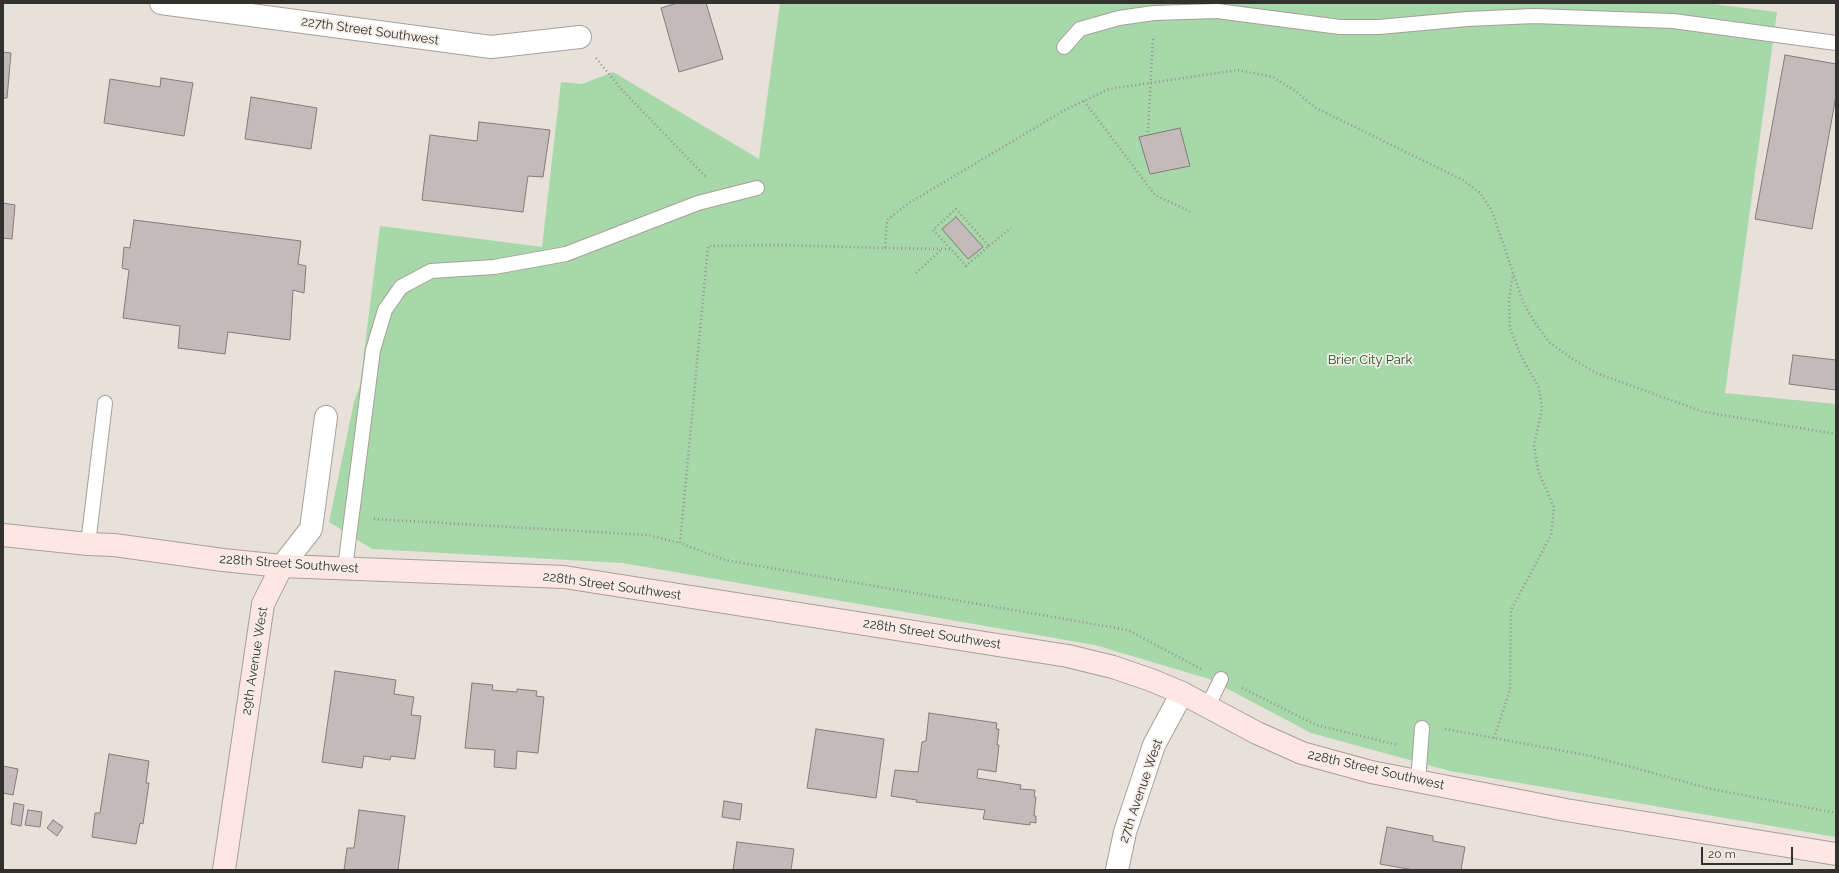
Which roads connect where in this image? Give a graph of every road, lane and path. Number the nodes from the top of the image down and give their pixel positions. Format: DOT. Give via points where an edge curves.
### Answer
graph roads {
  1 [pos="160,3"];
  2 [pos="1154,13"];
  3 [pos="580,37"];
  4 [pos="1836,43"];
  5 [pos="1064,47"];
  6 [pos="1151,83"];
  7 [pos="1084,101"];
  8 [pos="1148,132"];
  9 [pos="757,188"];
  10 [pos="725,196"];
  11 [pos="1192,212"];
  12 [pos="1011,228"];
  13 [pos="989,246"];
  14 [pos="885,248"];
  15 [pos="942,249"];
  16 [pos="951,250"];
  17 [pos="916,272"];
  18 [pos="1513,272"];
  19 [pos="105,403"];
  20 [pos="326,417"];
  21 [pos="1836,434"];
  22 [pos="352,518"];
  23 [pos="3,535"];
  24 [pos="680,542"];
  25 [pos="88,544"];
  26 [pos="282,566"];
  27 [pos="345,568"];
  28 [pos="1221,679"];
  29 [pos="1182,693"];
  30 [pos="1208,706"];
  31 [pos="1422,728"];
  32 [pos="1494,738"];
  33 [pos="1421,743"];
  34 [pos="1418,782"];
  35 [pos="1836,813"];
  36 [pos="1836,854"];
  37 [pos="224,870"];
  38 [pos="1117,870"];
  1 -- 3 [label="street, 227th Street Southwest" via="491,47"];
  2 -- 4 [label="lane" via="1217,11 1340,28 1534,16 1673,21"];
  2 -- 5 [label="lane" via="1119,18 1080,29"];
  2 -- 6 [label="path"];
  3 -- 10 [label="path" via="622,90"];
  6 -- 7 [label="path" via="1109,89"];
  6 -- 8 [label="path"];
  6 -- 18 [label="path" via="1238,70 1273,77 1297,92 1314,107 1463,180 1480,193 1492,210"];
  7 -- 11 [label="path" via="1155,195"];
  7 -- 14 [label="path" via="909,203 887,220"];
  9 -- 10 [label="lane"];
  10 -- 22 [label="lane" via="698,203 566,254 494,267 431,271 401,287 385,310 373,350"];
  12 -- 13 [label="path"];
  13 -- 16 [label="path" via="966,266"];
  13 -- 16 [label="path" via="956,209 933,230"];
  14 -- 15 [label="path"];
  14 -- 24 [label="path" via="708,246"];
  15 -- 16 [label="path"];
  15 -- 17 [label="path"];
  18 -- 21 [label="path" via="1523,302 1549,342 1596,373 1704,412"];
  18 -- 32 [label="path" via="1509,300 1510,328 1520,354 1539,388 1542,408 1534,445 1538,470 1554,508 1551,535 1511,610 1510,690"];
  19 -- 25 [label="lane"];
  20 -- 26 [label="street, 29th Avenue West" via="311,529"];
  22 -- 24 [label="path" via="648,535"];
  22 -- 27 [label="lane"];
  23 -- 25 [label="main road, 228th Street Southwest"];
  24 -- 28 [label="path" via="725,560 1128,630"];
  25 -- 26 [label="main road, 228th Street Southwest"];
  26 -- 27 [label="main road, 228th Street Southwest"];
  26 -- 37 [label="main road, 29th Avenue West" via="263,604"];
  27 -- 29 [label="main road, 228th Street Southwest" via="572,578 1068,656 1113,666"];
  28 -- 30 [label="lane"];
  28 -- 33 [label="path" via="1257,694 1316,725 1396,745"];
  29 -- 30 [label="main road, 228th Street Southwest"];
  29 -- 38 [label="street, 27th Avenue West" via="1154,745 1125,832"];
  30 -- 34 [label="main road, 228th Street Southwest" via="1257,733 1302,753"];
  31 -- 33 [label="lane"];
  32 -- 33 [label="path" via="1442,728 1430,729"];
  32 -- 35 [label="path" via="1591,756 1711,789"];
  33 -- 34 [label="lane"];
  34 -- 36 [label="main road, 228th Street Southwest" via="1566,810"];
}
